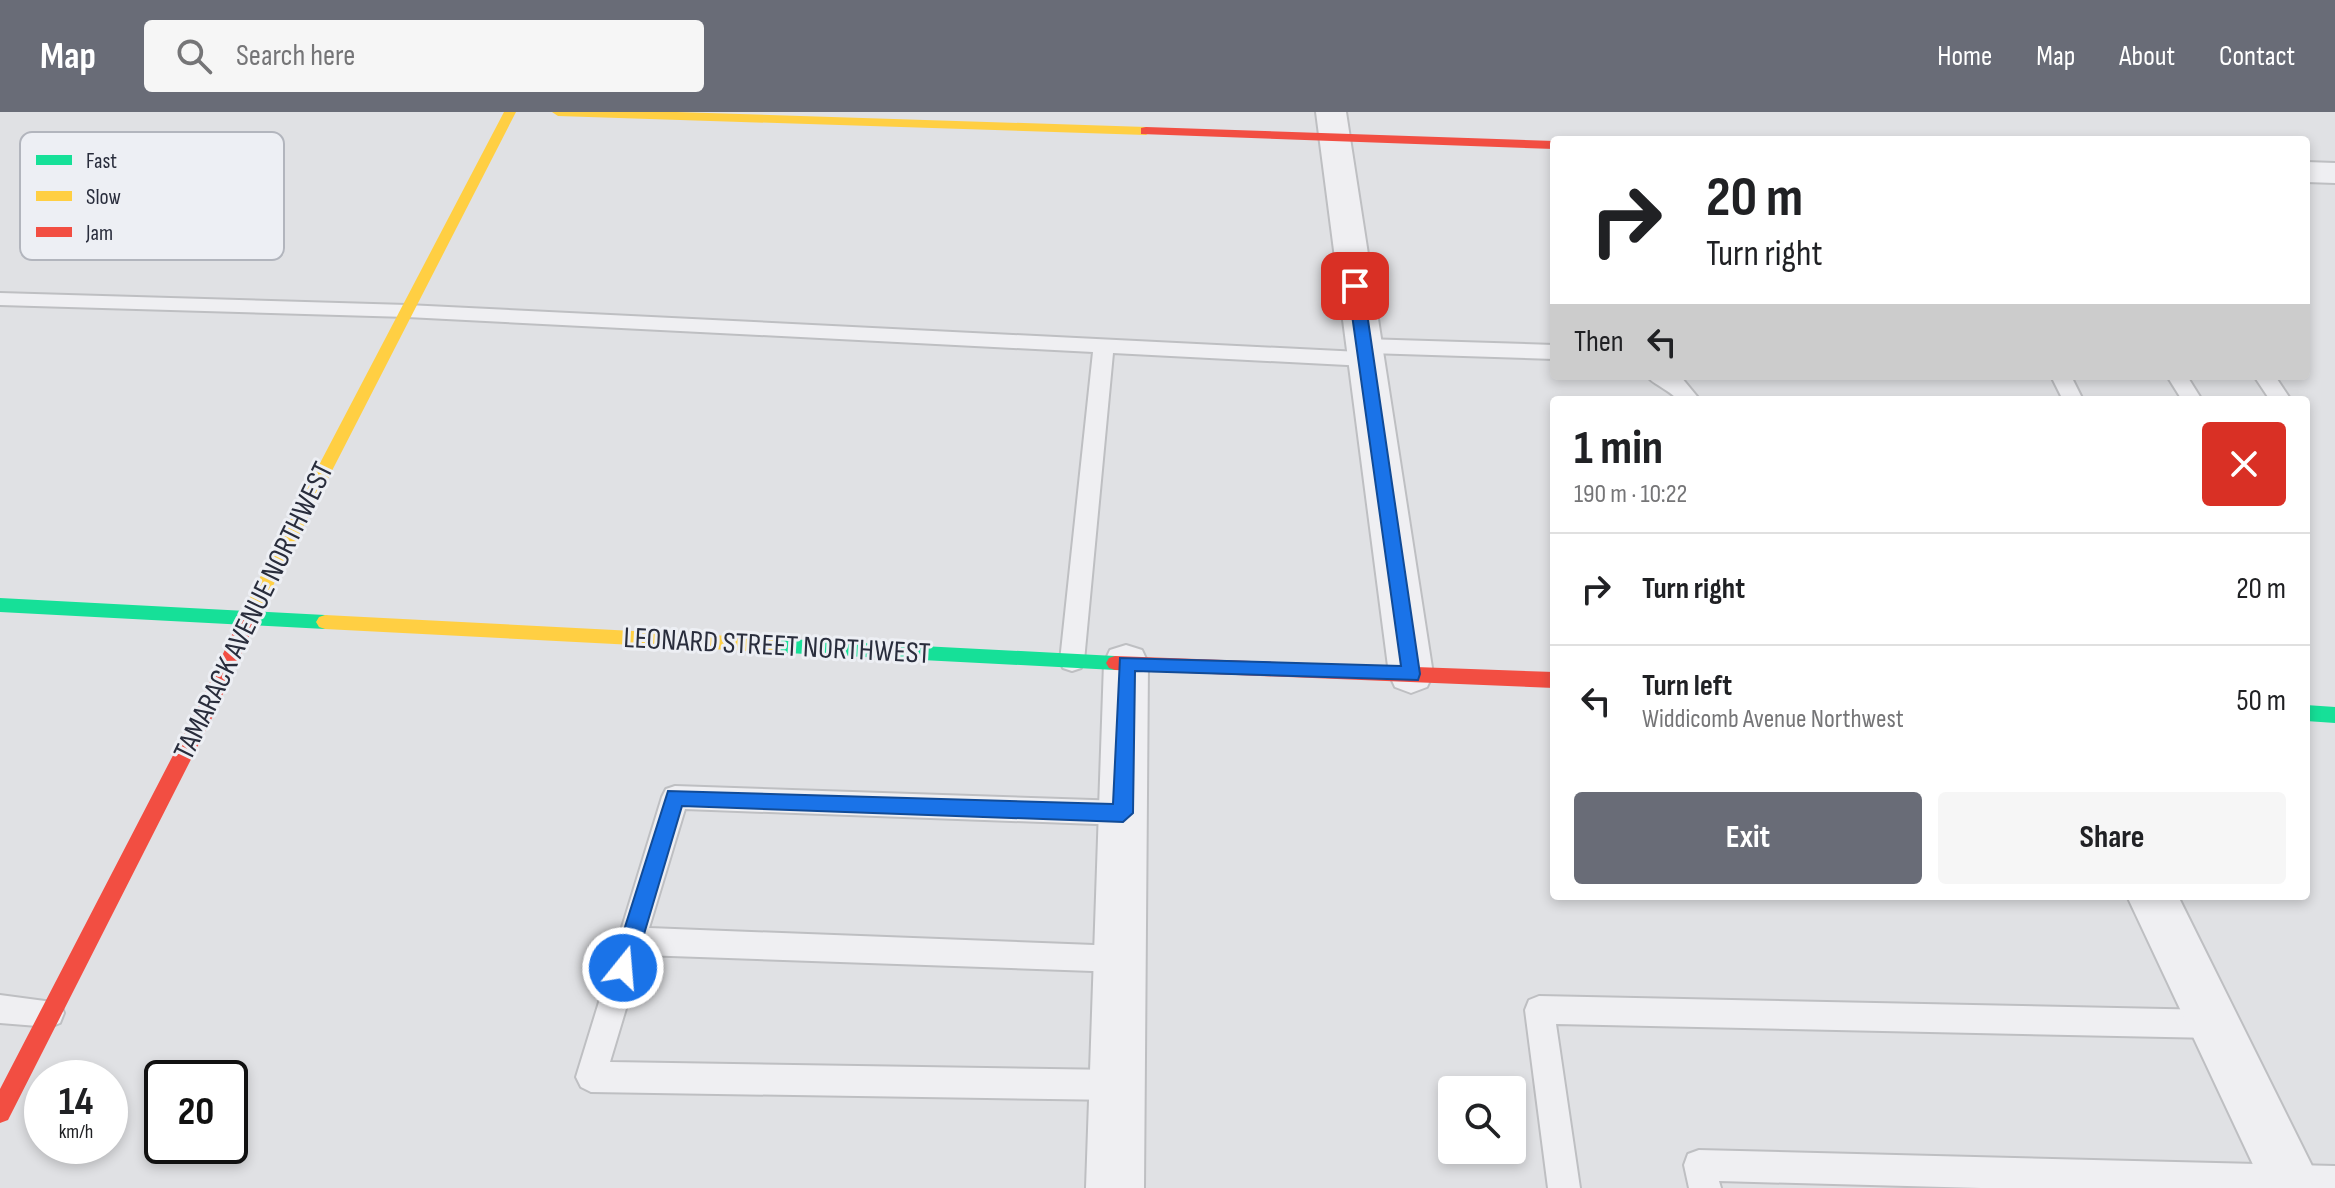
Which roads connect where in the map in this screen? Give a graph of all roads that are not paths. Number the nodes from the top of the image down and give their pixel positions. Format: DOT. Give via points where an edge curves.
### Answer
graph roads {
  1 [pos="510,112"];
  2 [pos="558,112"];
  3 [pos="1332,124"];
  4 [pos="1550,145"];
  5 [pos="2310,172"];
  6 [pos="2335,173"];
  7 [pos="0,299"];
  8 [pos="407,311"];
  9 [pos="1104,346"];
  10 [pos="1550,352"];
  11 [pos="1365,353"];
  12 [pos="1668,380"];
  13 [pos="1686,396"];
  14 [pos="0,605"];
  15 [pos="250,618"];
  16 [pos="1072,661"];
  17 [pos="1126,663"];
  18 [pos="1411,674"];
  19 [pos="1550,680"];
  20 [pos="2310,713"];
  21 [pos="2335,715"];
  22 [pos="1123,813"];
  23 [pos="2154,900"];
  24 [pos="631,941"];
  25 [pos="1120,959"];
  26 [pos="0,1009"];
  27 [pos="50,1013"];
  28 [pos="2214,1024"];
  29 [pos="1117,1085"];
  30 [pos="0,1112"];
  31 [pos="2306,1183"];
  32 [pos="1115,1188"];
  33 [pos="1564,1188"];
  34 [pos="1705,1188"];
  1 -- 8 [label="street, TAMARACK AVENUE NORTHWEST"];
  2 -- 3 [label="street"];
  3 -- 4 [label="street"];
  3 -- 11 [label="street"];
  5 -- 6 [label="street"];
  7 -- 8 [label="lane"];
  8 -- 9 [label="lane"];
  8 -- 15 [label="street, TAMARACK AVENUE NORTHWEST" via="274,562"];
  9 -- 11 [label="lane"];
  9 -- 16 [label="lane"];
  10 -- 11 [label="lane"];
  11 -- 18 [label="street"];
  12 -- 13 [label="lane"];
  14 -- 15 [label="street, LEONARD STREET NORTHWEST"];
  15 -- 16 [label="street, LEONARD STREET NORTHWEST"];
  15 -- 27 [label="street, TAMARACK AVENUE NORTHWEST"];
  16 -- 17 [label="street, LEONARD STREET NORTHWEST"];
  17 -- 18 [label="street, LEONARD STREET NORTHWEST"];
  17 -- 22 [label="street"];
  18 -- 19 [label="street, LEONARD STREET NORTHWEST"];
  20 -- 21 [label="street"];
  22 -- 24 [label="lane" via="675,797"];
  22 -- 25 [label="street"];
  23 -- 28 [label="street"];
  24 -- 25 [label="lane"];
  24 -- 29 [label="lane" via="591,1077"];
  25 -- 29 [label="street"];
  26 -- 27 [label="lane"];
  27 -- 30 [label="street, TAMARACK AVENUE NORTHWEST"];
  28 -- 31 [label="street"];
  28 -- 33 [label="lane" via="1539,1010"];
  29 -- 32 [label="street"];
  31 -- 34 [label="lane" via="1699,1165"];
}
